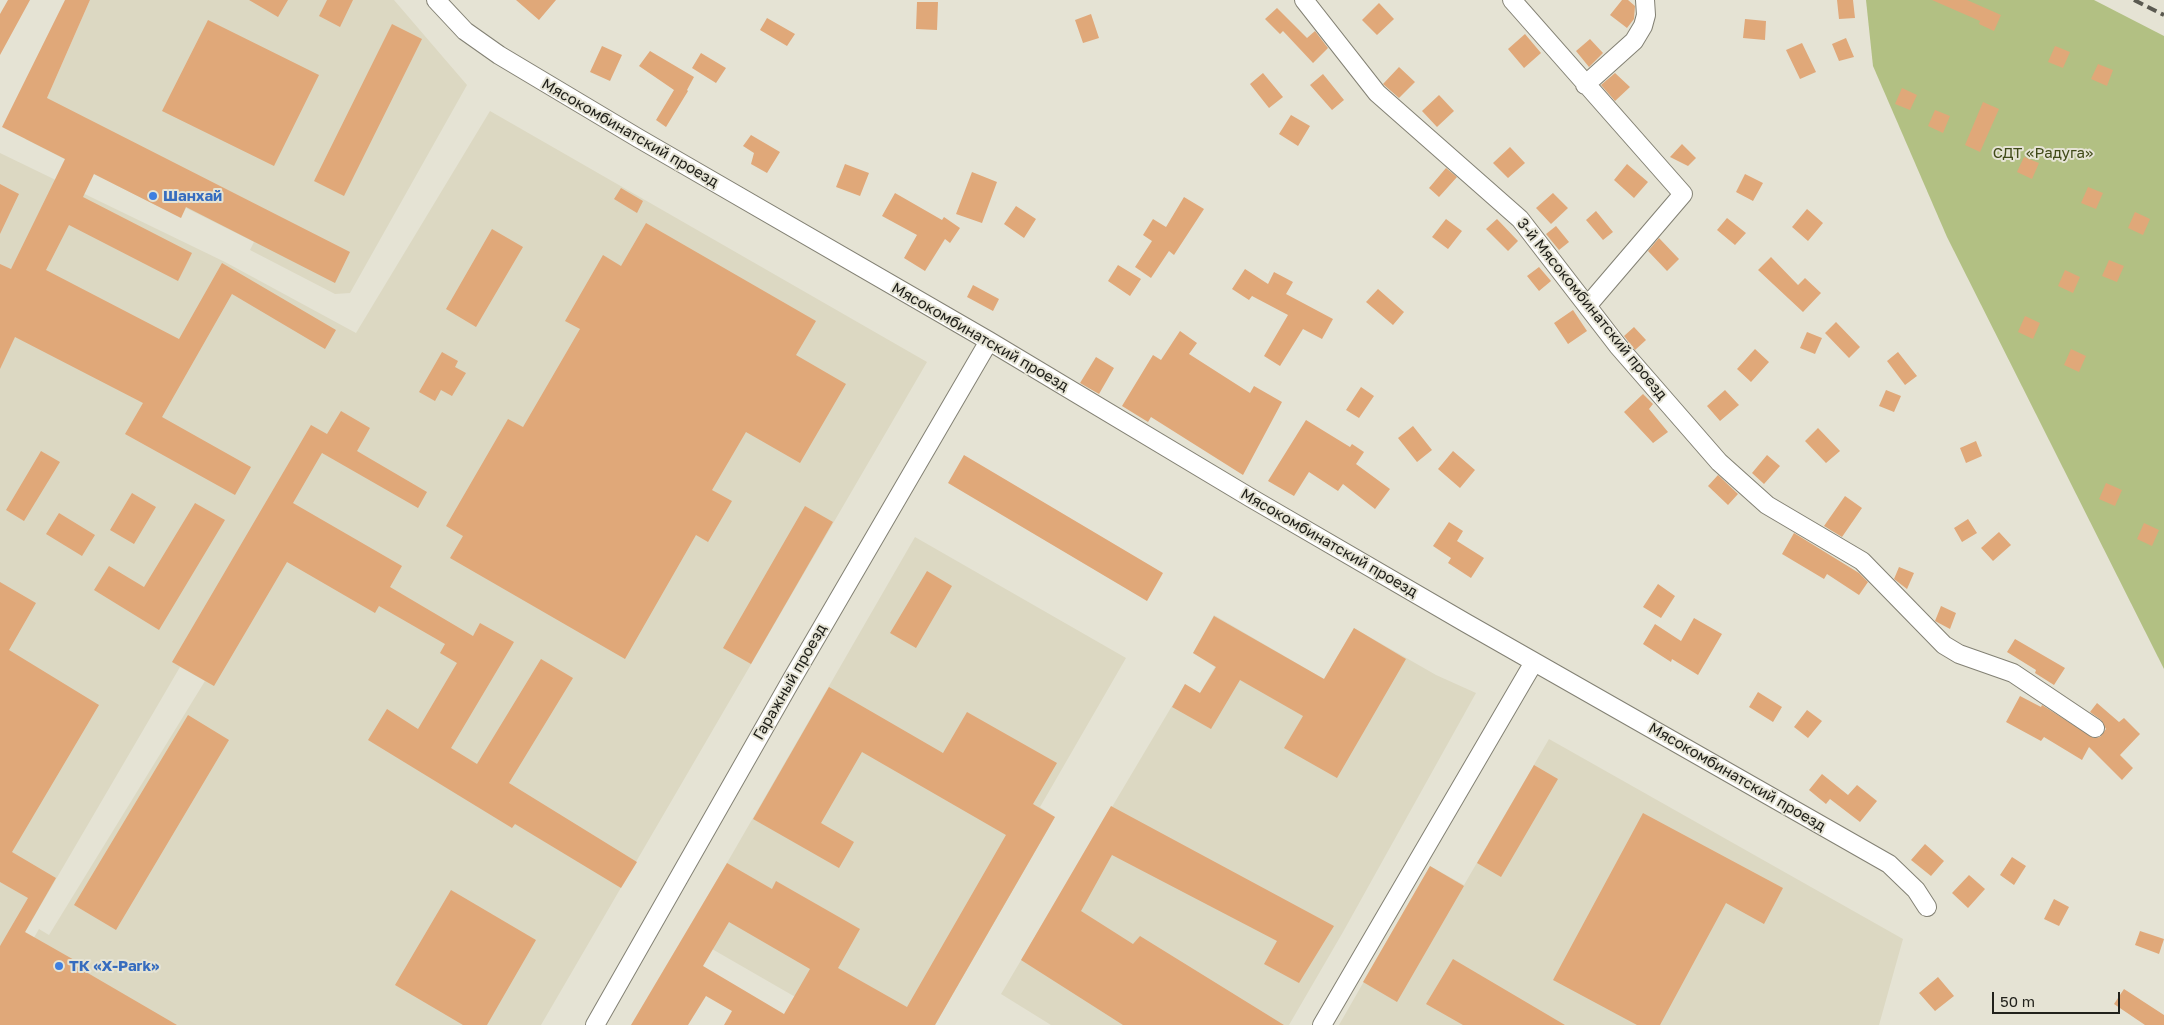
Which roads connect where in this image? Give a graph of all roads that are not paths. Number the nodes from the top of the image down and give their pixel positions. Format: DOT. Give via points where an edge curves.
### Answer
graph roads {
  1 [pos="1304,0"];
  2 [pos="1512,0"];
  3 [pos="1646,0"];
  4 [pos="440,2"];
  5 [pos="1585,85"];
  6 [pos="1588,305"];
  7 [pos="989,341"];
  8 [pos="1534,662"];
  9 [pos="2095,728"];
  10 [pos="1927,907"];
  11 [pos="594,1025"];
  12 [pos="1322,1025"];
  1 -- 6 [label="street, 3-й Мясокомбинатский проезд" via="1377,93 1520,219"];
  2 -- 5 [label="street"];
  3 -- 5 [label="street" via="1643,26 1634,41"];
  4 -- 7 [label="street, Мясокомбинатский проезд" via="465,31 499,55"];
  5 -- 6 [label="street" via="1683,194"];
  6 -- 9 [label="street, 3-й Мясокомбинатский проезд" via="1618,346 1719,462 1767,505 1862,561 1944,645 1959,654 2013,673"];
  7 -- 8 [label="street, Мясокомбинатский проезд"];
  7 -- 11 [label="street, Гаражный проезд"];
  8 -- 10 [label="street, Мясокомбинатский проезд" via="1889,864 1916,890"];
  8 -- 12 [label="street"];
}
